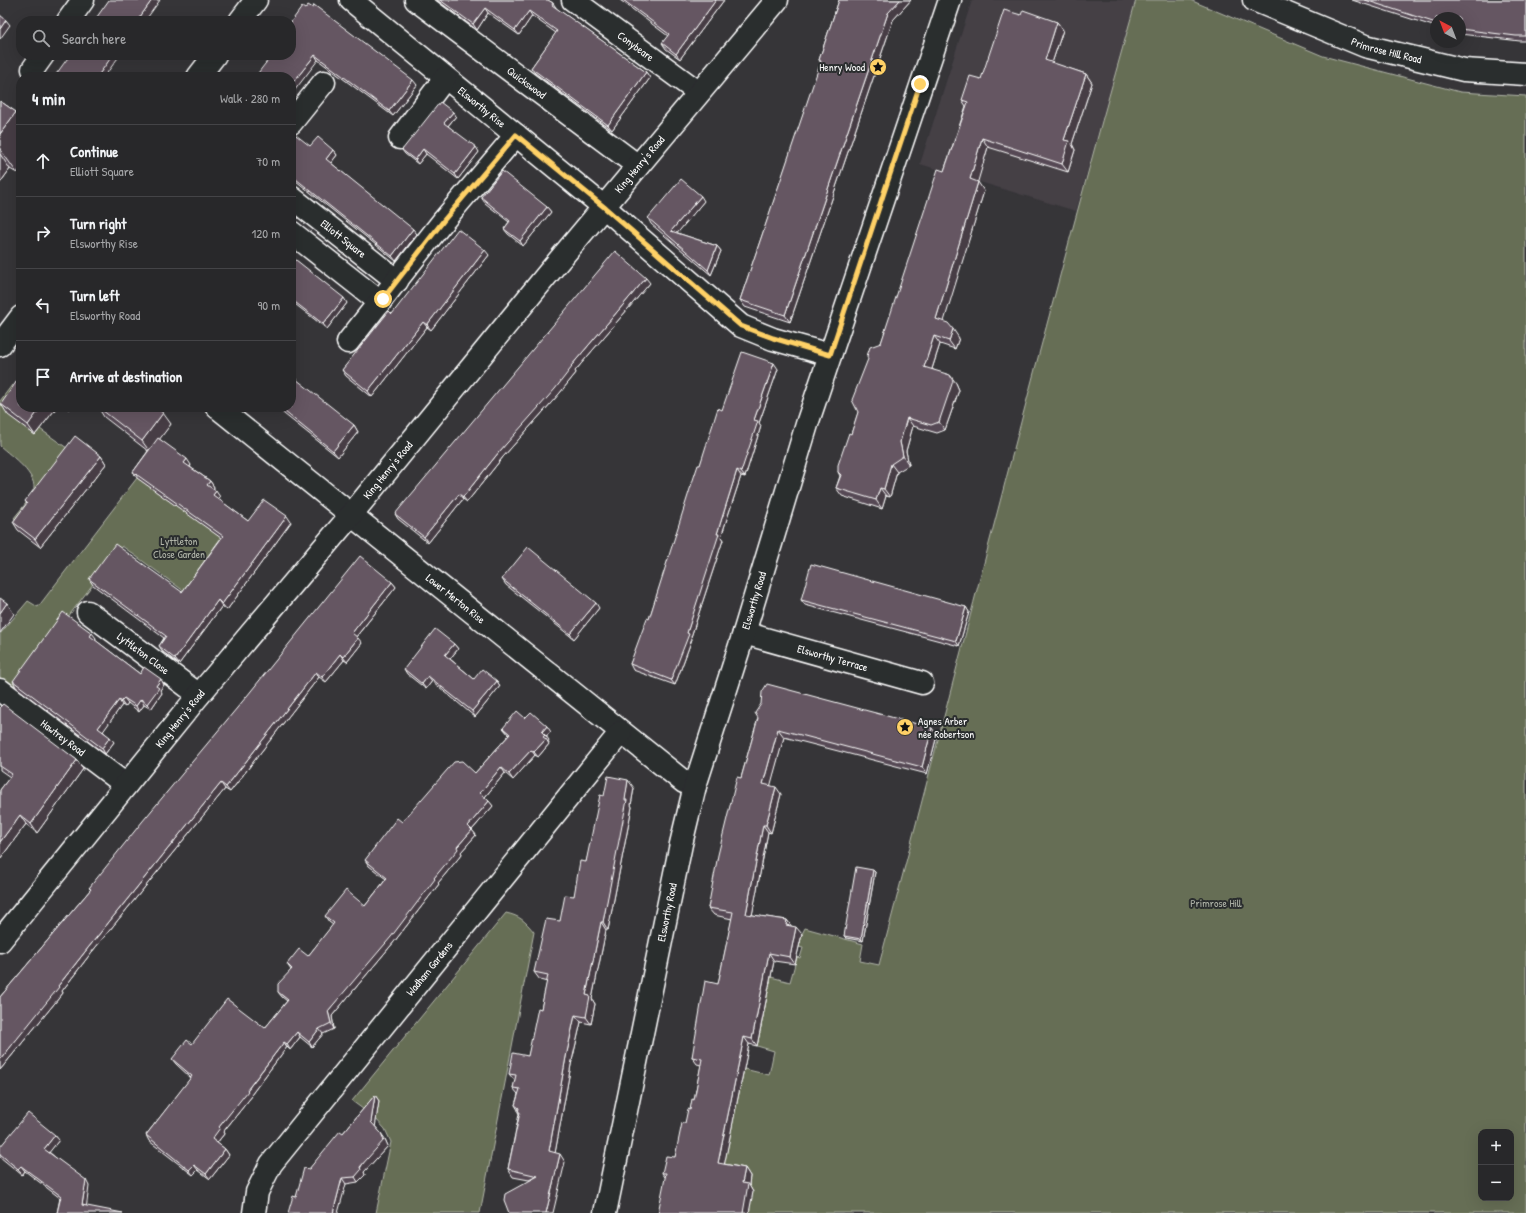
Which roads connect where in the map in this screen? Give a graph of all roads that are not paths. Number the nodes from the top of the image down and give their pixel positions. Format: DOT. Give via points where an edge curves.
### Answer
graph roads {
  1 [pos="83,0"];
  2 [pos="256,0"];
  3 [pos="351,0"];
  4 [pos="416,0"];
  5 [pos="573,0"];
  6 [pos="777,0"];
  7 [pos="950,0"];
  8 [pos="1254,0"];
  9 [pos="72,16"];
  10 [pos="244,16"];
  11 [pos="211,60"];
  12 [pos="202,72"];
  13 [pos="1526,74"];
  14 [pos="445,78"];
  15 [pos="324,82"];
  16 [pos="698,92"];
  17 [pos="296,117"];
  18 [pos="516,135"];
  19 [pos="400,138"];
  20 [pos="638,166"];
  21 [pos="296,201"];
  22 [pos="604,207"];
  23 [pos="296,236"];
  24 [pos="397,281"];
  25 [pos="380,302"];
  26 [pos="16,324"];
  27 [pos="348,342"];
  28 [pos="0,346"];
  29 [pos="830,355"];
  30 [pos="223,412"];
  31 [pos="351,515"];
  32 [pos="88,612"];
  33 [pos="744,633"];
  34 [pos="922,683"];
  35 [pos="0,690"];
  36 [pos="199,695"];
  37 [pos="621,732"];
  38 [pos="126,785"];
  39 [pos="695,786"];
  40 [pos="0,941"];
  41 [pos="254,1213"];
  42 [pos="605,1213"];
  1 -- 9 [label="street"];
  2 -- 10 [label="street"];
  3 -- 14 [label="street, Elsworthy Rise"];
  4 -- 20 [label="street, Quickswood"];
  5 -- 16 [label="street, Conybeare"];
  6 -- 16 [label="street, King Henry's Road"];
  7 -- 29 [label="street, Elsworthy Road"];
  8 -- 13 [label="street, Primrose Hill Road" via="1365,46 1464,70"];
  11 -- 12 [label="street"];
  14 -- 18 [label="street, Elsworthy Rise"];
  14 -- 19 [label="street"];
  15 -- 17 [label="street"];
  16 -- 20 [label="street, King Henry's Road"];
  18 -- 22 [label="street, Elsworthy Rise"];
  18 -- 24 [label="street"];
  20 -- 22 [label="street, King Henry's Road"];
  21 -- 24 [label="street, Elliott Square"];
  22 -- 29 [label="street, Elsworthy Rise" via="741,326"];
  22 -- 31 [label="street, King Henry's Road" via="482,352"];
  23 -- 25 [label="street"];
  24 -- 25 [label="street"];
  25 -- 27 [label="street"];
  26 -- 28 [label="street"];
  29 -- 33 [label="street, Elsworthy Road"];
  30 -- 31 [label="street, Lower Merton Rise"];
  31 -- 36 [label="street, King Henry's Road"];
  31 -- 37 [label="street, Lower Merton Rise"];
  32 -- 36 [label="street, Lyttleton Close"];
  33 -- 34 [label="street, Elsworthy Terrace"];
  33 -- 39 [label="street, Elsworthy Road"];
  35 -- 38 [label="street, Hawtrey Road"];
  36 -- 38 [label="street, King Henry's Road"];
  37 -- 39 [label="street, Lower Merton Rise" via="684,782"];
  37 -- 41 [label="street, Wadham Gardens" via="271,1164 257,1192"];
  38 -- 40 [label="street, King Henry's Road"];
  39 -- 42 [label="street, Elsworthy Road"];
}
